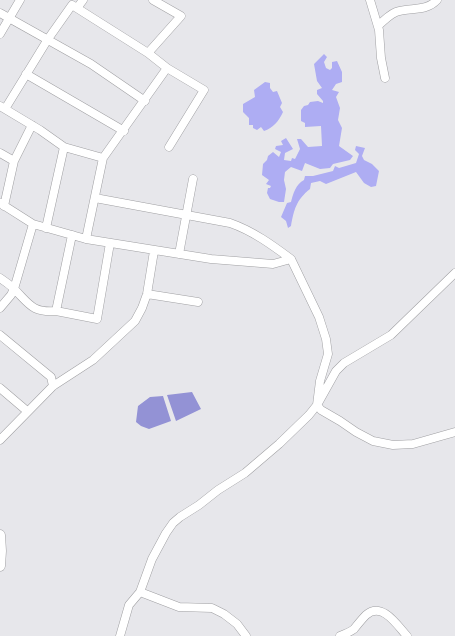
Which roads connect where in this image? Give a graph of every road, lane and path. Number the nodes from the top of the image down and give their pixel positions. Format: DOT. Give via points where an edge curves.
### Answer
graph roads {
  1 [pos="20,0"];
  2 [pos="64,0"];
  3 [pos="83,0"];
  4 [pos="153,0"];
  5 [pos="370,0"];
  6 [pos="437,0"];
  7 [pos="75,6"];
  8 [pos="0,13"];
  9 [pos="9,18"];
  10 [pos="378,26"];
  11 [pos="0,34"];
  12 [pos="48,39"];
  13 [pos="148,53"];
  14 [pos="167,68"];
  15 [pos="26,74"];
  16 [pos="385,78"];
  17 [pos="145,101"];
  18 [pos="3,108"];
  19 [pos="32,125"];
  20 [pos="124,131"];
  21 [pos="64,147"];
  22 [pos="169,147"];
  23 [pos="0,153"];
  24 [pos="103,158"];
  25 [pos="14,161"];
  26 [pos="193,179"];
  27 [pos="95,198"];
  28 [pos="2,205"];
  29 [pos="186,215"];
  30 [pos="33,224"];
  31 [pos="46,228"];
  32 [pos="72,235"];
  33 [pos="86,238"];
  34 [pos="110,243"];
  35 [pos="154,250"];
  36 [pos="179,254"];
  37 [pos="291,259"];
  38 [pos="455,273"];
  39 [pos="0,278"];
  40 [pos="14,289"];
  41 [pos="147,294"];
  42 [pos="198,302"];
  43 [pos="0,308"];
  44 [pos="56,311"];
  45 [pos="0,335"];
  46 [pos="53,386"];
  47 [pos="0,388"];
  48 [pos="317,405"];
  49 [pos="27,411"];
  50 [pos="455,432"];
  51 [pos="0,438"];
  52 [pos="0,535"];
  53 [pos="0,566"];
  54 [pos="140,592"];
  55 [pos="120,636"];
  56 [pos="246,636"];
  57 [pos="340,636"];
  58 [pos="407,636"];
  1 -- 9 [label="street"];
  2 -- 7 [label="street"];
  3 -- 7 [label="street"];
  4 -- 13 [label="street" via="181,16"];
  5 -- 10 [label="street"];
  6 -- 10 [label="street" via="426,7 396,12"];
  7 -- 12 [label="street"];
  7 -- 13 [label="street"];
  8 -- 9 [label="street"];
  9 -- 11 [label="street"];
  9 -- 12 [label="street"];
  10 -- 16 [label="street"];
  12 -- 15 [label="street"];
  12 -- 17 [label="street" via="91,64"];
  13 -- 14 [label="street"];
  14 -- 17 [label="street"];
  14 -- 22 [label="street" via="204,90"];
  15 -- 18 [label="street"];
  15 -- 20 [label="street"];
  17 -- 20 [label="street"];
  18 -- 19 [label="street"];
  19 -- 21 [label="street"];
  19 -- 25 [label="street"];
  20 -- 24 [label="street"];
  21 -- 24 [label="street"];
  21 -- 31 [label="street"];
  23 -- 25 [label="street"];
  24 -- 27 [label="street"];
  25 -- 28 [label="street"];
  26 -- 29 [label="street"];
  27 -- 29 [label="street"];
  27 -- 33 [label="street"];
  28 -- 30 [label="street"];
  29 -- 36 [label="street"];
  29 -- 37 [label="street" via="244,228 269,242"];
  30 -- 31 [label="street"];
  30 -- 40 [label="street"];
  31 -- 32 [label="street"];
  32 -- 33 [label="street"];
  32 -- 44 [label="street"];
  33 -- 34 [label="street"];
  34 -- 35 [label="street"];
  34 -- 44 [label="street" via="97,319"];
  35 -- 36 [label="street"];
  35 -- 41 [label="street"];
  36 -- 37 [label="street" via="273,264"];
  37 -- 48 [label="street" via="320,317 326,339 328,354 320,381"];
  38 -- 48 [label="street" via="391,335 344,363 336,371"];
  39 -- 40 [label="street"];
  40 -- 43 [label="street"];
  40 -- 44 [label="street" via="31,307 46,312"];
  41 -- 42 [label="street"];
  41 -- 46 [label="street" via="135,322 93,360"];
  45 -- 46 [label="street" via="51,378"];
  46 -- 49 [label="street"];
  47 -- 49 [label="street"];
  48 -- 50 [label="street" via="356,432 393,445 413,444"];
  48 -- 54 [label="street" via="258,463 180,517 166,533 152,559"];
  49 -- 51 [label="street"];
  52 -- 53 [label="main road"];
  54 -- 55 [label="street" via="129,605"];
  54 -- 56 [label="street" via="179,607 212,608 238,624"];
  57 -- 58 [label="street" via="353,630 365,615 377,610 382,611"];
}
